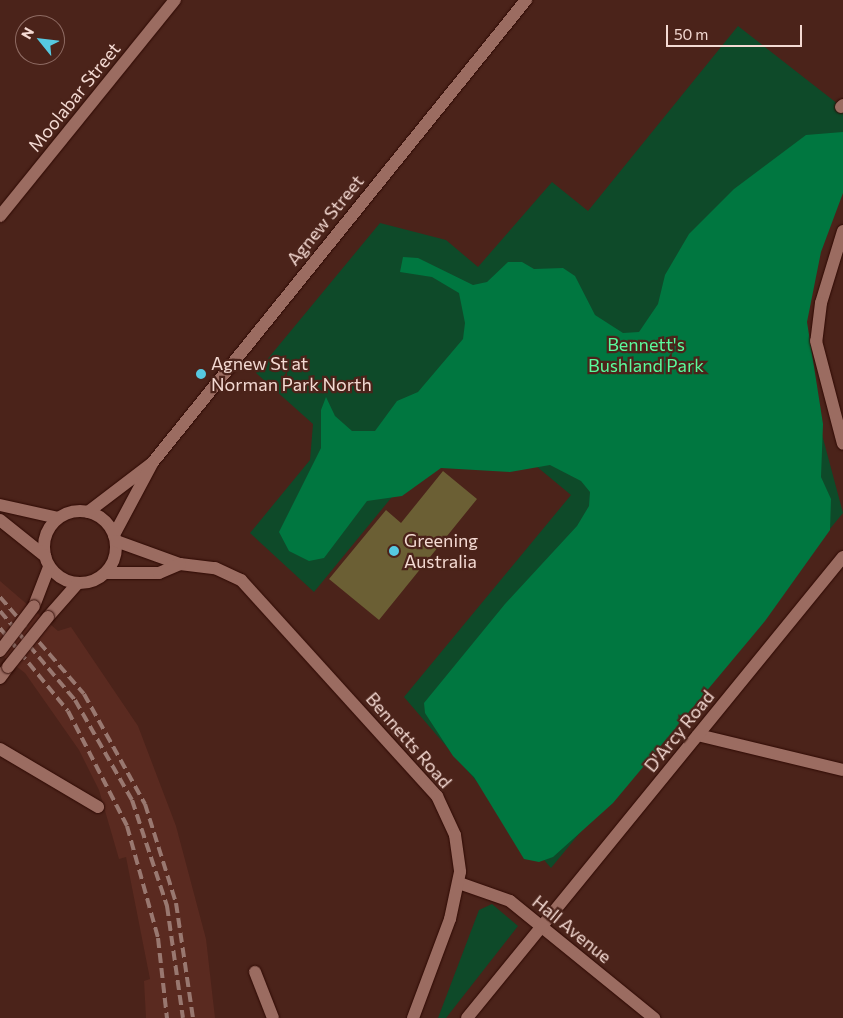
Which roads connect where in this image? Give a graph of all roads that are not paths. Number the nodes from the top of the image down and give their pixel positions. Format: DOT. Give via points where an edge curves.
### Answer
graph roads {
  1 [pos="174,0"];
  2 [pos="526,0"];
  3 [pos="0,216"];
  4 [pos="843,231"];
  5 [pos="843,444"];
  6 [pos="153,462"];
  7 [pos="0,505"];
  8 [pos="88,512"];
  9 [pos="58,518"];
  10 [pos="0,520"];
  11 [pos="115,538"];
  12 [pos="843,557"];
  13 [pos="47,561"];
  14 [pos="180,564"];
  15 [pos="106,573"];
  16 [pos="77,584"];
  17 [pos="0,650"];
  18 [pos="0,678"];
  19 [pos="698,735"];
  20 [pos="0,749"];
  21 [pos="843,770"];
  22 [pos="98,807"];
  23 [pos="459,883"];
  24 [pos="541,926"];
  25 [pos="255,972"];
  26 [pos="273,1018"];
  27 [pos="413,1018"];
  28 [pos="467,1018"];
  29 [pos="654,1018"];
  1 -- 3 [label="main road, Moolabar Street"];
  2 -- 6 [label="main road, Agnew Street"];
  4 -- 5 [label="main road" via="821,303 816,341"];
  6 -- 8 [label="main road, Agnew Street"];
  6 -- 11 [label="main road, Agnew Street"];
  7 -- 9 [label="main road"];
  8 -- 9 [label="main road"];
  8 -- 11 [label="main road" via="108,525"];
  9 -- 13 [label="main road" via="46,535"];
  10 -- 13 [label="main road"];
  11 -- 14 [label="main road, Bennetts Road"];
  11 -- 15 [label="main road" via="116,552"];
  12 -- 19 [label="main road, D'Arcy Road"];
  13 -- 16 [label="main road" via="66,581"];
  13 -- 17 [label="main road, bridge" via="34,606"];
  14 -- 15 [label="main road, Bennetts Road" via="158,573"];
  14 -- 23 [label="main road, Bennetts Road" via="215,568 248,586 413,767 450,822 459,854"];
  15 -- 16 [label="main road"];
  16 -- 18 [label="main road, bridge"];
  19 -- 21 [label="main road"];
  19 -- 24 [label="main road, D'Arcy Road"];
  20 -- 22 [label="main road"];
  23 -- 24 [label="main road, Hall Avenue" via="502,896"];
  23 -- 27 [label="main road, Bennetts Road"];
  24 -- 28 [label="main road"];
  24 -- 29 [label="main road, Hall Avenue"];
  25 -- 26 [label="main road"];
}
